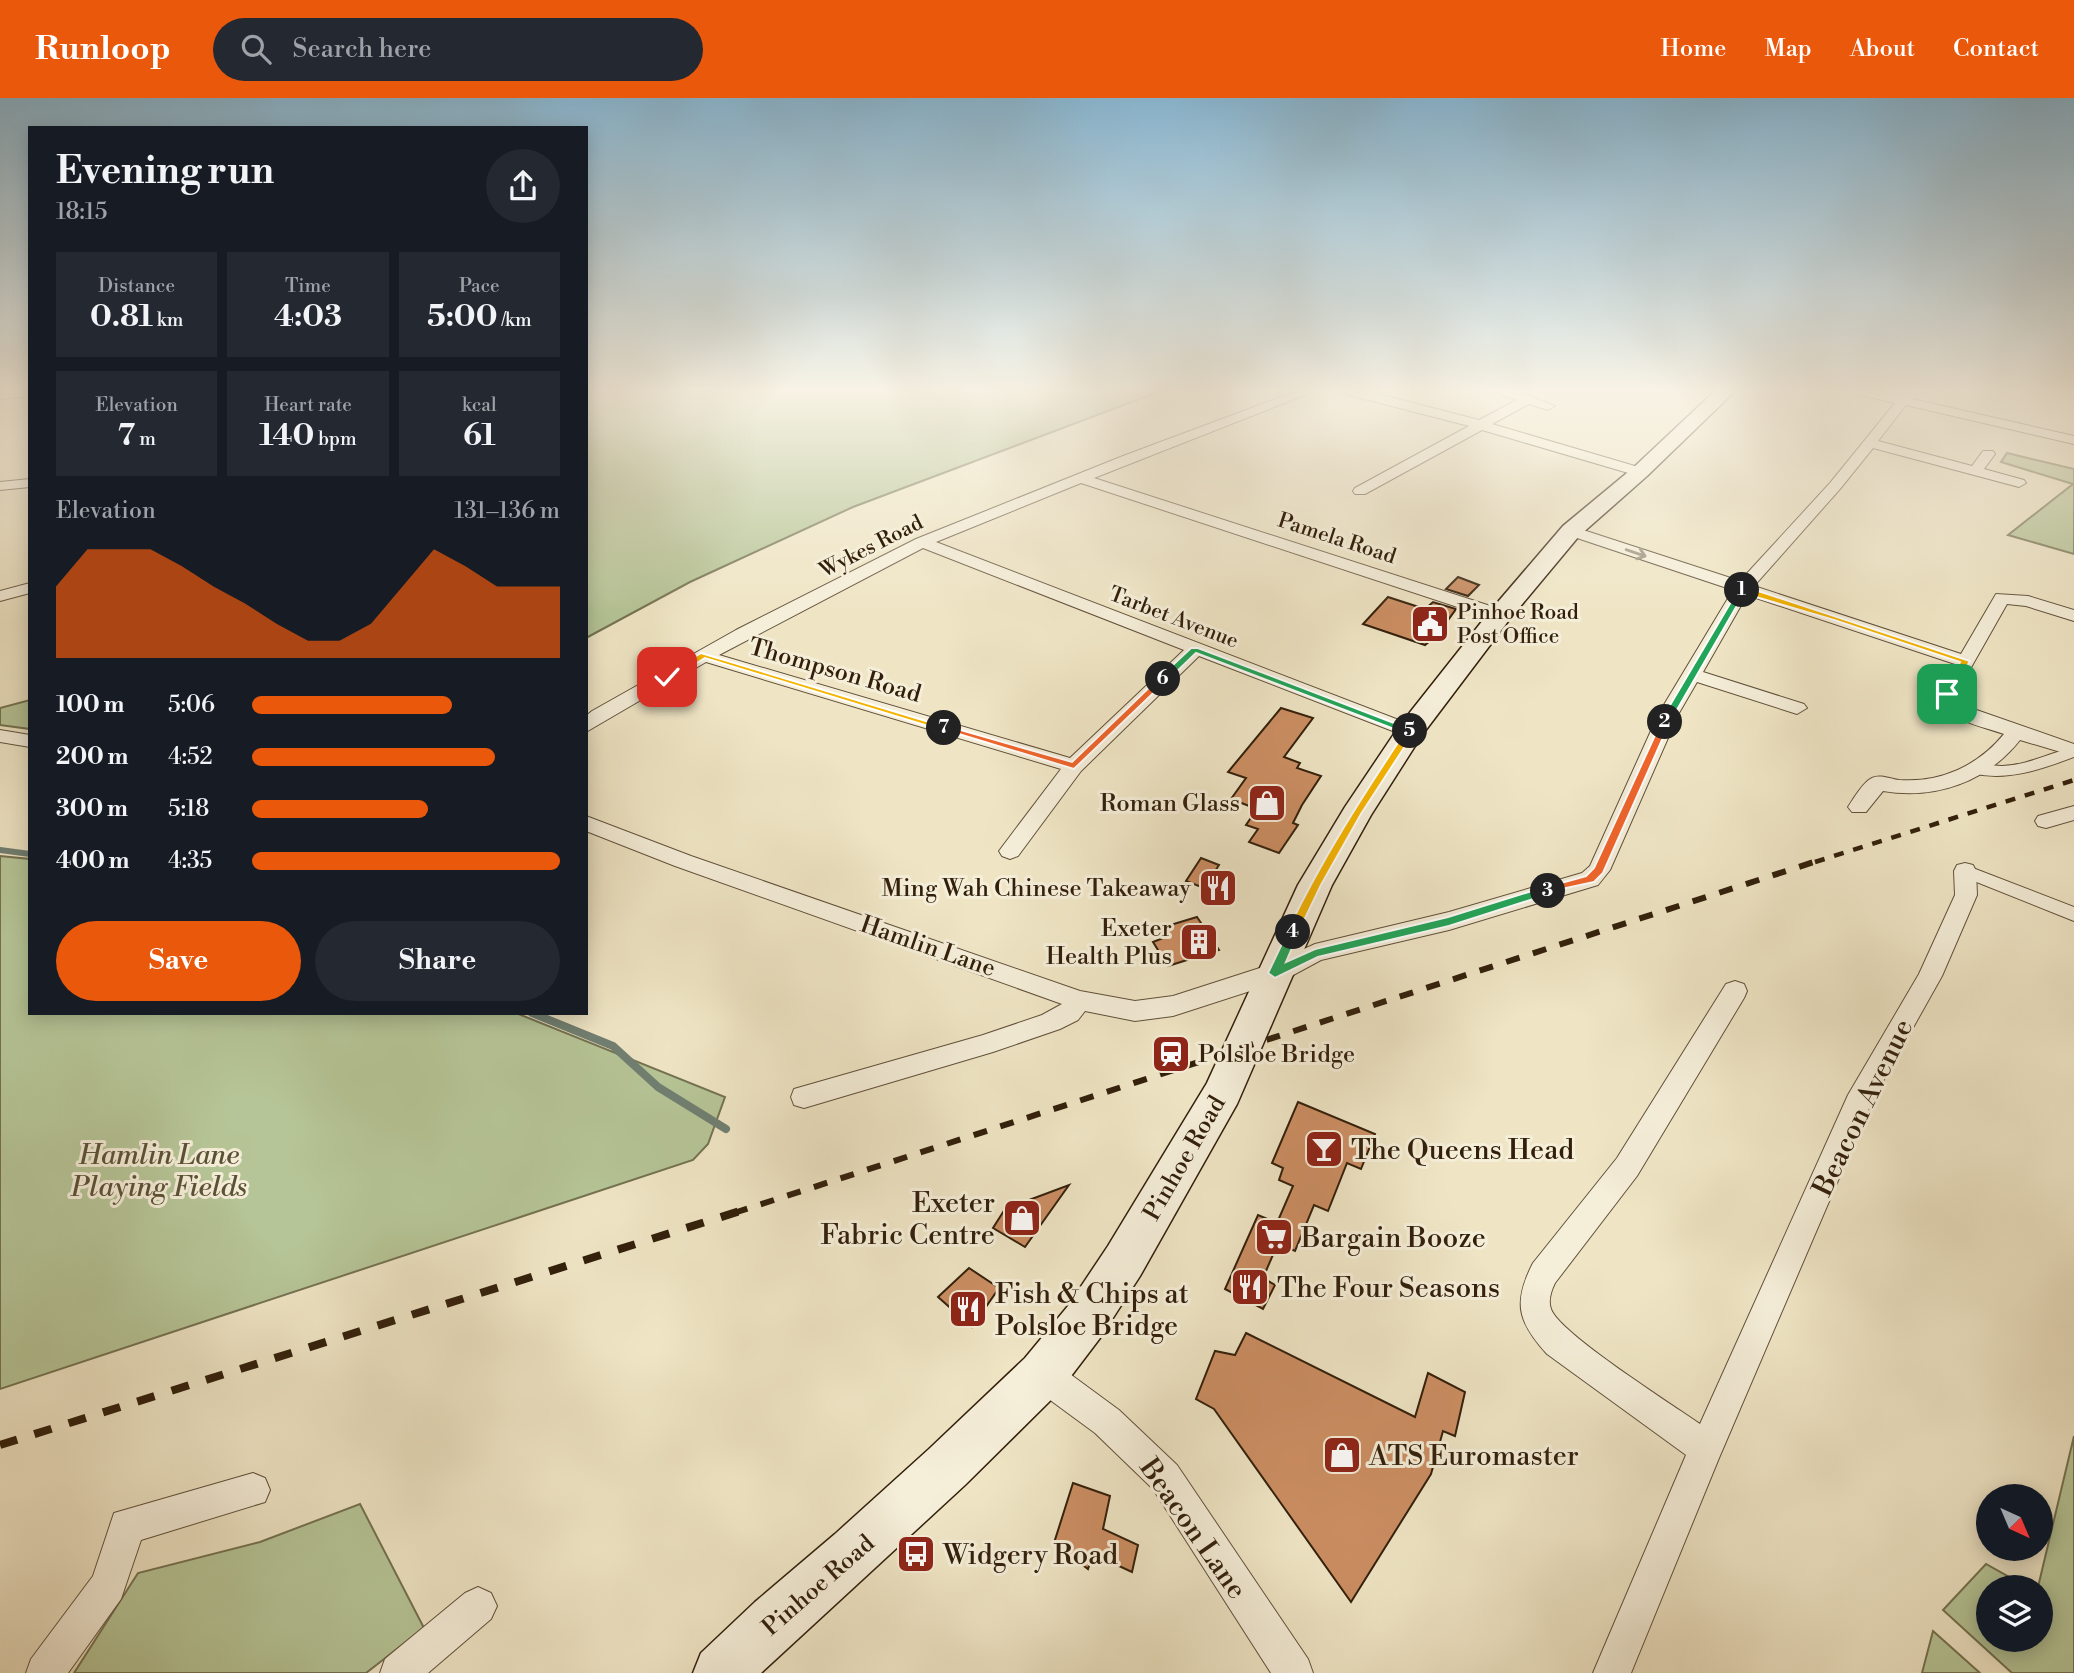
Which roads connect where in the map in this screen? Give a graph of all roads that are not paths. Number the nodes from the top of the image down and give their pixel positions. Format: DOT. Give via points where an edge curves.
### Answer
graph roads {
  1 [pos="1116,464"];
  2 [pos="1409,464"];
  3 [pos="1615,464"];
  4 [pos="1648,464"];
  5 [pos="1851,464"];
  6 [pos="1951,464"];
  7 [pos="1981,464"];
  8 [pos="1976,471"];
  9 [pos="1640,472"];
  10 [pos="1080,478"];
  11 [pos="28,483"];
  12 [pos="2020,483"];
  13 [pos="0,486"];
  14 [pos="1360,491"];
  15 [pos="1571,531"];
  16 [pos="922,542"];
  17 [pos="1743,588"];
  18 [pos="28,589"];
  19 [pos="0,596"];
  20 [pos="1500,615"];
  21 [pos="2074,616"];
  22 [pos="1194,650"];
  23 [pos="705,655"];
  24 [pos="1965,661"];
  25 [pos="1693,675"];
  26 [pos="1797,708"];
  27 [pos="588,724"];
  28 [pos="1410,731"];
  29 [pos="2015,732"];
  30 [pos="0,736"];
  31 [pos="28,741"];
  32 [pos="2074,751"];
  33 [pos="1074,766"];
  34 [pos="1978,769"];
  35 [pos="1859,807"];
  36 [pos="2074,813"];
  37 [pos="2046,821"];
  38 [pos="588,824"];
  39 [pos="1010,850"];
  40 [pos="1965,871"];
  41 [pos="2074,914"];
  42 [pos="1275,973"];
  43 [pos="1735,991"];
  44 [pos="1079,1000"];
  45 [pos="804,1097"];
  46 [pos="1042,1375"];
  47 [pos="1706,1449"];
  48 [pos="253,1490"];
  49 [pos="478,1606"];
  50 [pos="46,1673"];
  51 [pos="399,1673"];
  52 [pos="721,1673"];
  53 [pos="1294,1673"];
  54 [pos="1612,1673"];
  1 -- 10 [label="street, Wykes Road"];
  2 -- 14 [label="street"];
  3 -- 9 [label="street"];
  4 -- 9 [label="main road, Pinhoe Road"];
  5 -- 17 [label="street, Hamlin Lane"];
  6 -- 8 [label="street"];
  7 -- 8 [label="street"];
  8 -- 12 [label="street"];
  9 -- 15 [label="main road, Pinhoe Road"];
  10 -- 16 [label="street, Wykes Road"];
  10 -- 20 [label="street, Pamela Road"];
  11 -- 13 [label="street"];
  15 -- 17 [label="street, one-way"];
  15 -- 20 [label="main road, Pinhoe Road"];
  16 -- 22 [label="street, Tarbet Avenue"];
  16 -- 23 [label="street, Wykes Road"];
  17 -- 24 [label="street"];
  17 -- 25 [label="street, Hamlin Lane"];
  18 -- 19 [label="street"];
  20 -- 28 [label="main road, Pinhoe Road"];
  21 -- 24 [label="street" via="2002,598"];
  22 -- 28 [label="street, Tarbet Avenue"];
  22 -- 33 [label="street"];
  23 -- 27 [label="street, Wykes Road"];
  23 -- 33 [label="street, Thompson Road"];
  24 -- 29 [label="street" via="1947,694 1949,704"];
  25 -- 26 [label="street"];
  25 -- 42 [label="street, Hamlin Lane" via="1669,713 1599,870 1590,879 1449,921 1315,953"];
  28 -- 42 [label="main road, Pinhoe Road" via="1315,885"];
  29 -- 32 [label="street"];
  29 -- 34 [label="street" via="2002,752"];
  30 -- 31 [label="street"];
  32 -- 34 [label="street" via="2035,766 1990,772"];
  33 -- 39 [label="street"];
  34 -- 35 [label="street" via="1931,786 1878,783"];
  36 -- 37 [label="street"];
  38 -- 44 [label="street, Hamlin Lane"];
  40 -- 41 [label="street, Beacon Avenue"];
  40 -- 47 [label="street, Beacon Avenue" via="1966,895 1930,976 1861,1095"];
  42 -- 44 [label="street, Hamlin Lane" via="1173,1006 1135,1011"];
  42 -- 46 [label="main road, Pinhoe Road" via="1223,1093 1124,1261"];
  43 -- 47 [label="street" via="1626,1167 1535,1287 1539,1324 1558,1343"];
  44 -- 45 [label="street" via="1069,1013 1051,1022"];
  46 -- 52 [label="main road, Pinhoe Road"];
  46 -- 53 [label="street, Beacon Lane" via="1129,1440 1163,1476"];
  47 -- 54 [label="street, Beacon Avenue"];
  48 -- 50 [label="street" via="127,1526 108,1586"];
  49 -- 51 [label="street"];
}
